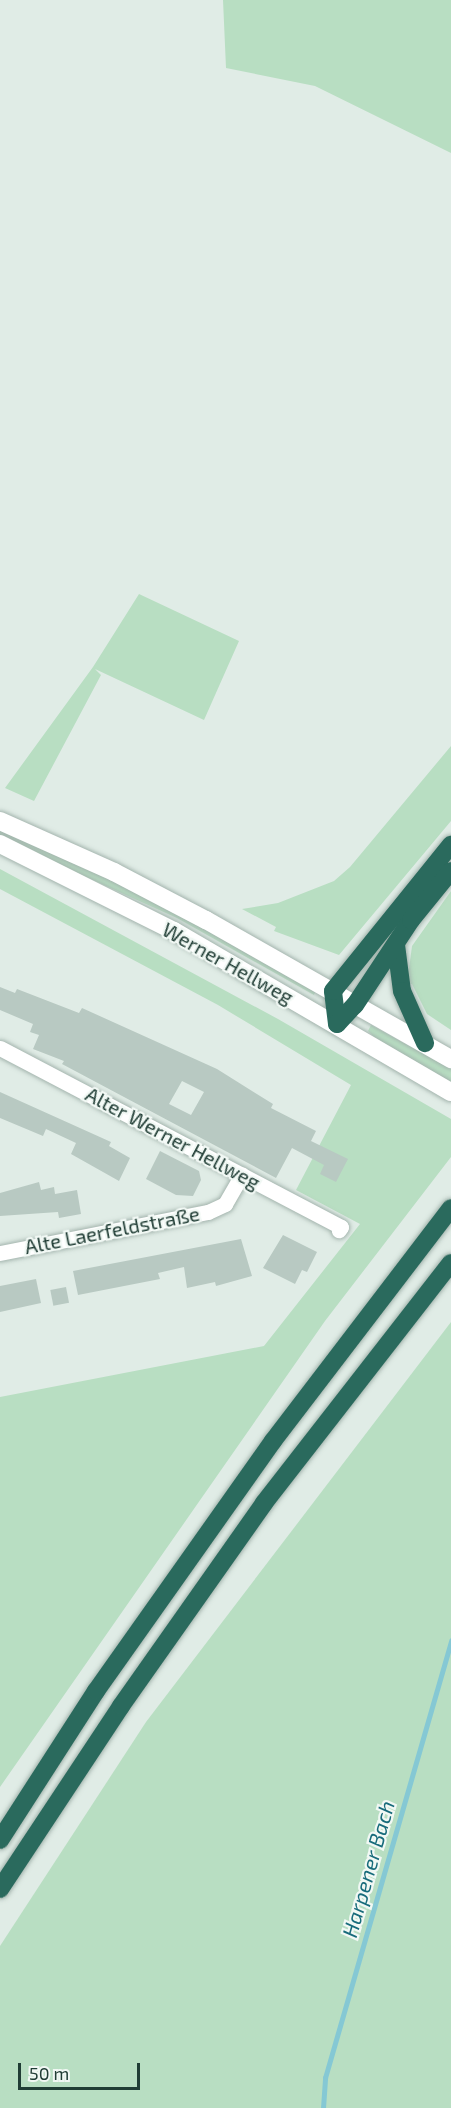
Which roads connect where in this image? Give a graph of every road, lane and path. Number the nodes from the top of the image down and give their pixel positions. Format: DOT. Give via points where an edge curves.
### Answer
graph roads {
  1 [pos="0,821"];
  2 [pos="0,844"];
  3 [pos="451,846"];
  4 [pos="451,871"];
  5 [pos="396,945"];
  6 [pos="333,992"];
  7 [pos="356,1005"];
  8 [pos="337,1024"];
  9 [pos="425,1044"];
  10 [pos="0,1048"];
  11 [pos="451,1059"];
  12 [pos="451,1092"];
  13 [pos="242,1175"];
  14 [pos="451,1208"];
  15 [pos="339,1230"];
  16 [pos="0,1252"];
  17 [pos="451,1263"];
  18 [pos="0,1840"];
  19 [pos="0,1889"];
  1 -- 6 [label="main road, Werner Hellweg" via="114,872"];
  2 -- 8 [label="main road, Werner Hellweg" via="122,903"];
  3 -- 6 [label="highway"];
  4 -- 5 [label="highway"];
  5 -- 7 [label="highway"];
  5 -- 9 [label="highway" via="402,991"];
  6 -- 7 [label="main road, Werner Hellweg"];
  6 -- 8 [label="highway"];
  7 -- 8 [label="highway"];
  7 -- 9 [label="main road, Werner Hellweg"];
  8 -- 12 [label="main road, Werner Hellweg"];
  9 -- 11 [label="main road, Werner Hellweg"];
  10 -- 13 [label="street, Alter Werner Hellweg"];
  13 -- 15 [label="street, Alter Werner Hellweg" via="341,1227"];
  13 -- 16 [label="street, Alte Laerfeldstraße" via="225,1204 208,1212"];
  14 -- 18 [label="highway" via="273,1441 96,1691"];
  17 -- 19 [label="highway" via="264,1503 121,1706"];
}
